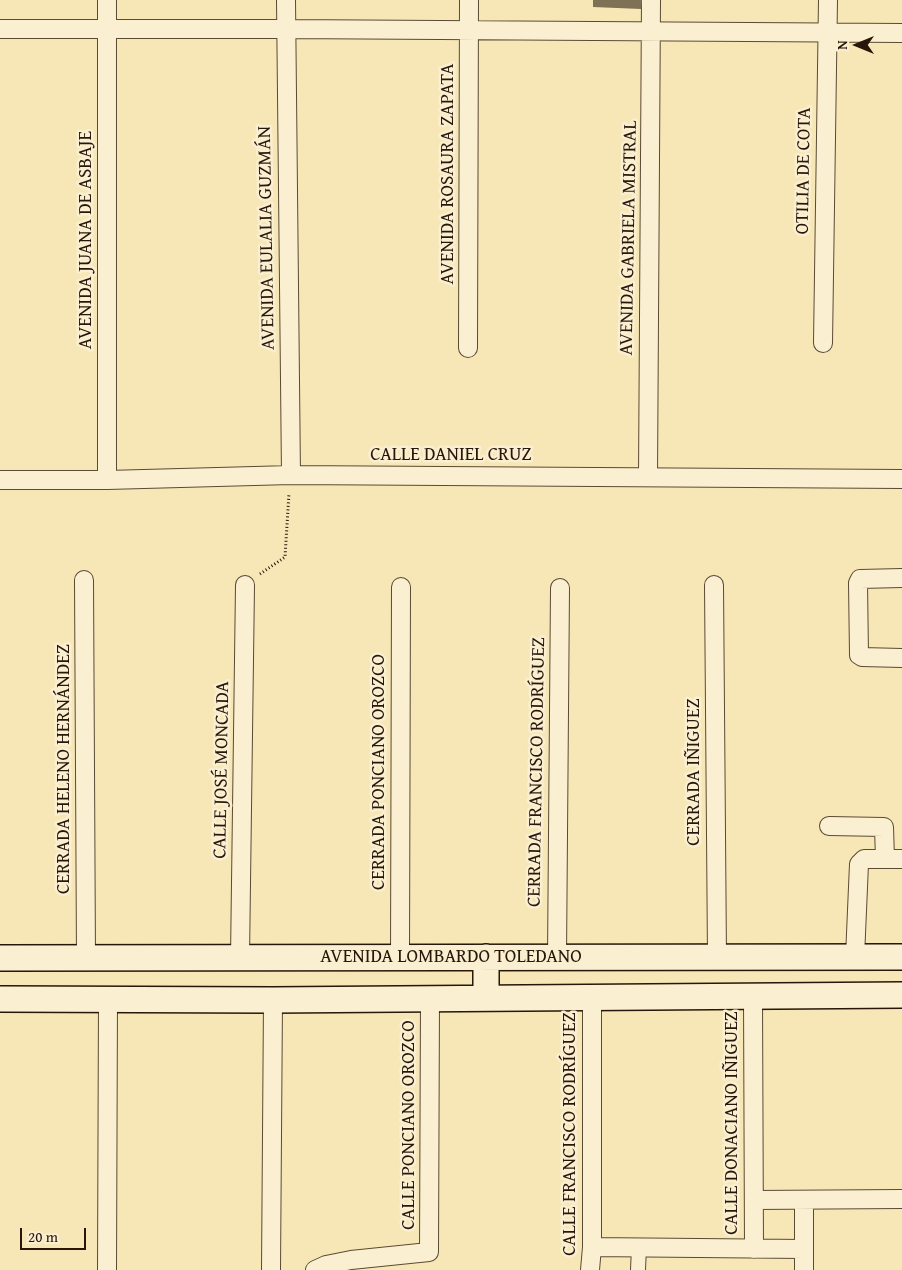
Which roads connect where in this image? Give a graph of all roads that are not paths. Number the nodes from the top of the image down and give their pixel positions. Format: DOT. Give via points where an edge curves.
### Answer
graph roads {
  1 [pos="107,0"];
  2 [pos="286,0"];
  3 [pos="469,0"];
  4 [pos="651,0"];
  5 [pos="828,0"];
  6 [pos="107,28"];
  7 [pos="286,28"];
  8 [pos="0,29"];
  9 [pos="470,30"];
  10 [pos="652,32"];
  11 [pos="828,33"];
  12 [pos="902,33"];
  13 [pos="822,343"];
  14 [pos="468,348"];
  15 [pos="291,475"];
  16 [pos="648,477"];
  17 [pos="902,478"];
  18 [pos="0,480"];
  19 [pos="107,480"];
  20 [pos="902,578"];
  21 [pos="84,580"];
  22 [pos="245,585"];
  23 [pos="714,585"];
  24 [pos="401,587"];
  25 [pos="560,588"];
  26 [pos="902,658"];
  27 [pos="830,826"];
  28 [pos="894,859"];
  29 [pos="240,956"];
  30 [pos="557,956"];
  31 [pos="400,957"];
  32 [pos="486,957"];
  33 [pos="855,957"];
  34 [pos="902,957"];
  35 [pos="0,958"];
  36 [pos="86,958"];
  37 [pos="717,958"];
  38 [pos="902,995"];
  39 [pos="753,997"];
  40 [pos="486,998"];
  41 [pos="592,998"];
  42 [pos="0,999"];
  43 [pos="108,999"];
  44 [pos="430,999"];
  45 [pos="273,1000"];
  46 [pos="754,1200"];
  47 [pos="804,1200"];
  48 [pos="902,1200"];
  49 [pos="592,1247"];
  50 [pos="639,1247"];
  51 [pos="754,1249"];
  52 [pos="804,1249"];
  53 [pos="107,1270"];
  54 [pos="271,1270"];
  55 [pos="315,1270"];
  56 [pos="590,1270"];
  57 [pos="638,1270"];
  58 [pos="804,1270"];
  1 -- 6 [label="street, AVENIDA JUANA DE ASBAJE"];
  2 -- 7 [label="street, AVENIDA EULALIA GUZMÁN"];
  3 -- 9 [label="street, AVENIDA ROSAURA ZAPATA"];
  4 -- 10 [label="street, AVENIDA GABRIELA MISTRAL"];
  5 -- 11 [label="street, OTILIA DE COTA"];
  6 -- 7 [label="street"];
  6 -- 8 [label="street"];
  6 -- 19 [label="street, AVENIDA JUANA DE ASBAJE"];
  7 -- 9 [label="street"];
  7 -- 15 [label="street, AVENIDA EULALIA GUZMÁN"];
  9 -- 10 [label="street"];
  9 -- 14 [label="street, AVENIDA ROSAURA ZAPATA"];
  10 -- 11 [label="street"];
  10 -- 16 [label="street, AVENIDA GABRIELA MISTRAL"];
  11 -- 12 [label="street"];
  11 -- 13 [label="street, OTILIA DE COTA"];
  15 -- 16 [label="street, CALLE DANIEL CRUZ"];
  15 -- 19 [label="street, CALLE DANIEL CRUZ"];
  16 -- 17 [label="street, CALLE DANIEL CRUZ"];
  18 -- 19 [label="street, CALLE DANIEL CRUZ"];
  20 -- 26 [label="street" via="860,579 858,583 859,655"];
  21 -- 36 [label="street, CERRADA HELENO HERNÁNDEZ"];
  22 -- 29 [label="street, CALLE JOSÉ MONCADA"];
  23 -- 37 [label="street, CERRADA IÑIGUEZ"];
  24 -- 31 [label="street, CERRADA PONCIANO OROZCO"];
  25 -- 30 [label="street, CERRADA FRANCISCO RODRÍGUEZ"];
  27 -- 28 [label="street" via="884,827"];
  28 -- 33 [label="street" via="864,859 859,864"];
  29 -- 31 [label="main road, AVENIDA LOMBARDO TOLEDANO"];
  29 -- 36 [label="main road, AVENIDA LOMBARDO TOLEDANO"];
  30 -- 32 [label="main road, AVENIDA LOMBARDO TOLEDANO"];
  30 -- 37 [label="main road, AVENIDA LOMBARDO TOLEDANO"];
  31 -- 32 [label="main road, AVENIDA LOMBARDO TOLEDANO"];
  32 -- 40 [label="main road"];
  33 -- 34 [label="main road, AVENIDA LOMBARDO TOLEDANO"];
  33 -- 37 [label="main road, AVENIDA LOMBARDO TOLEDANO"];
  35 -- 36 [label="main road, AVENIDA LOMBARDO TOLEDANO"];
  38 -- 39 [label="main road"];
  39 -- 41 [label="main road"];
  39 -- 46 [label="street, CALLE DONACIANO IÑIGUEZ"];
  40 -- 41 [label="main road"];
  40 -- 44 [label="main road"];
  41 -- 49 [label="street, CALLE FRANCISCO RODRÍGUEZ"];
  42 -- 43 [label="main road"];
  43 -- 45 [label="main road"];
  43 -- 53 [label="street"];
  44 -- 45 [label="main road"];
  44 -- 55 [label="street, CALLE PONCIANO OROZCO" via="429,1252 350,1260"];
  45 -- 54 [label="street"];
  46 -- 47 [label="street"];
  46 -- 51 [label="street, CALLE DONACIANO IÑIGUEZ"];
  47 -- 48 [label="street"];
  47 -- 52 [label="street"];
  49 -- 50 [label="street"];
  49 -- 56 [label="street, CALLE FRANCISCO RODRÍGUEZ"];
  50 -- 51 [label="street"];
  50 -- 57 [label="street"];
  51 -- 52 [label="street"];
  52 -- 58 [label="street"];
}
